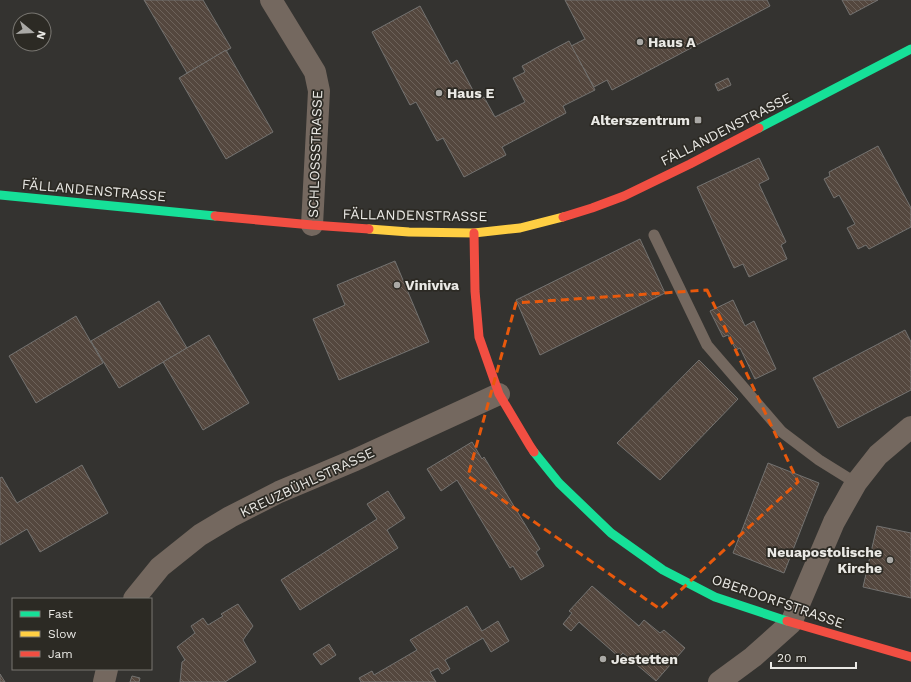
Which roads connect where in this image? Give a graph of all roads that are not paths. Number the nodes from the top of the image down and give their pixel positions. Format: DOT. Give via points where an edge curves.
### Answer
graph roads {
  1 [pos="271,0"];
  2 [pos="911,49"];
  3 [pos="0,195"];
  4 [pos="312,225"];
  5 [pos="474,233"];
  6 [pos="654,235"];
  7 [pos="499,394"];
  8 [pos="908,434"];
  9 [pos="856,483"];
  10 [pos="135,598"];
  11 [pos="791,623"];
  12 [pos="911,657"];
  13 [pos="107,670"];
  14 [pos="104,682"];
  15 [pos="719,682"];
  1 -- 4 [label="street, SCHLOSSSTRASSE" via="315,72 319,91"];
  2 -- 5 [label="main road, FÄLLANDENSTRASSE" via="624,196 592,208 520,228"];
  3 -- 4 [label="main road, FÄLLANDENSTRASSE"];
  4 -- 5 [label="main road, FÄLLANDENSTRASSE" via="409,232"];
  5 -- 7 [label="main road, OBERDORFSTRASSE" via="479,337"];
  6 -- 9 [label="lane" via="707,345 782,432"];
  7 -- 10 [label="street, KREUZBÜHLSTRASSE" via="279,492 200,534 160,567"];
  7 -- 11 [label="main road, OBERDORFSTRASSE" via="530,446 559,483 611,533 662,570 715,597"];
  8 -- 9 [label="street" via="878,455"];
  9 -- 11 [label="street" via="834,522"];
  11 -- 12 [label="main road, OBERDORFSTRASSE"];
  11 -- 15 [label="street" via="753,657"];
  13 -- 14 [label="street"];
}
